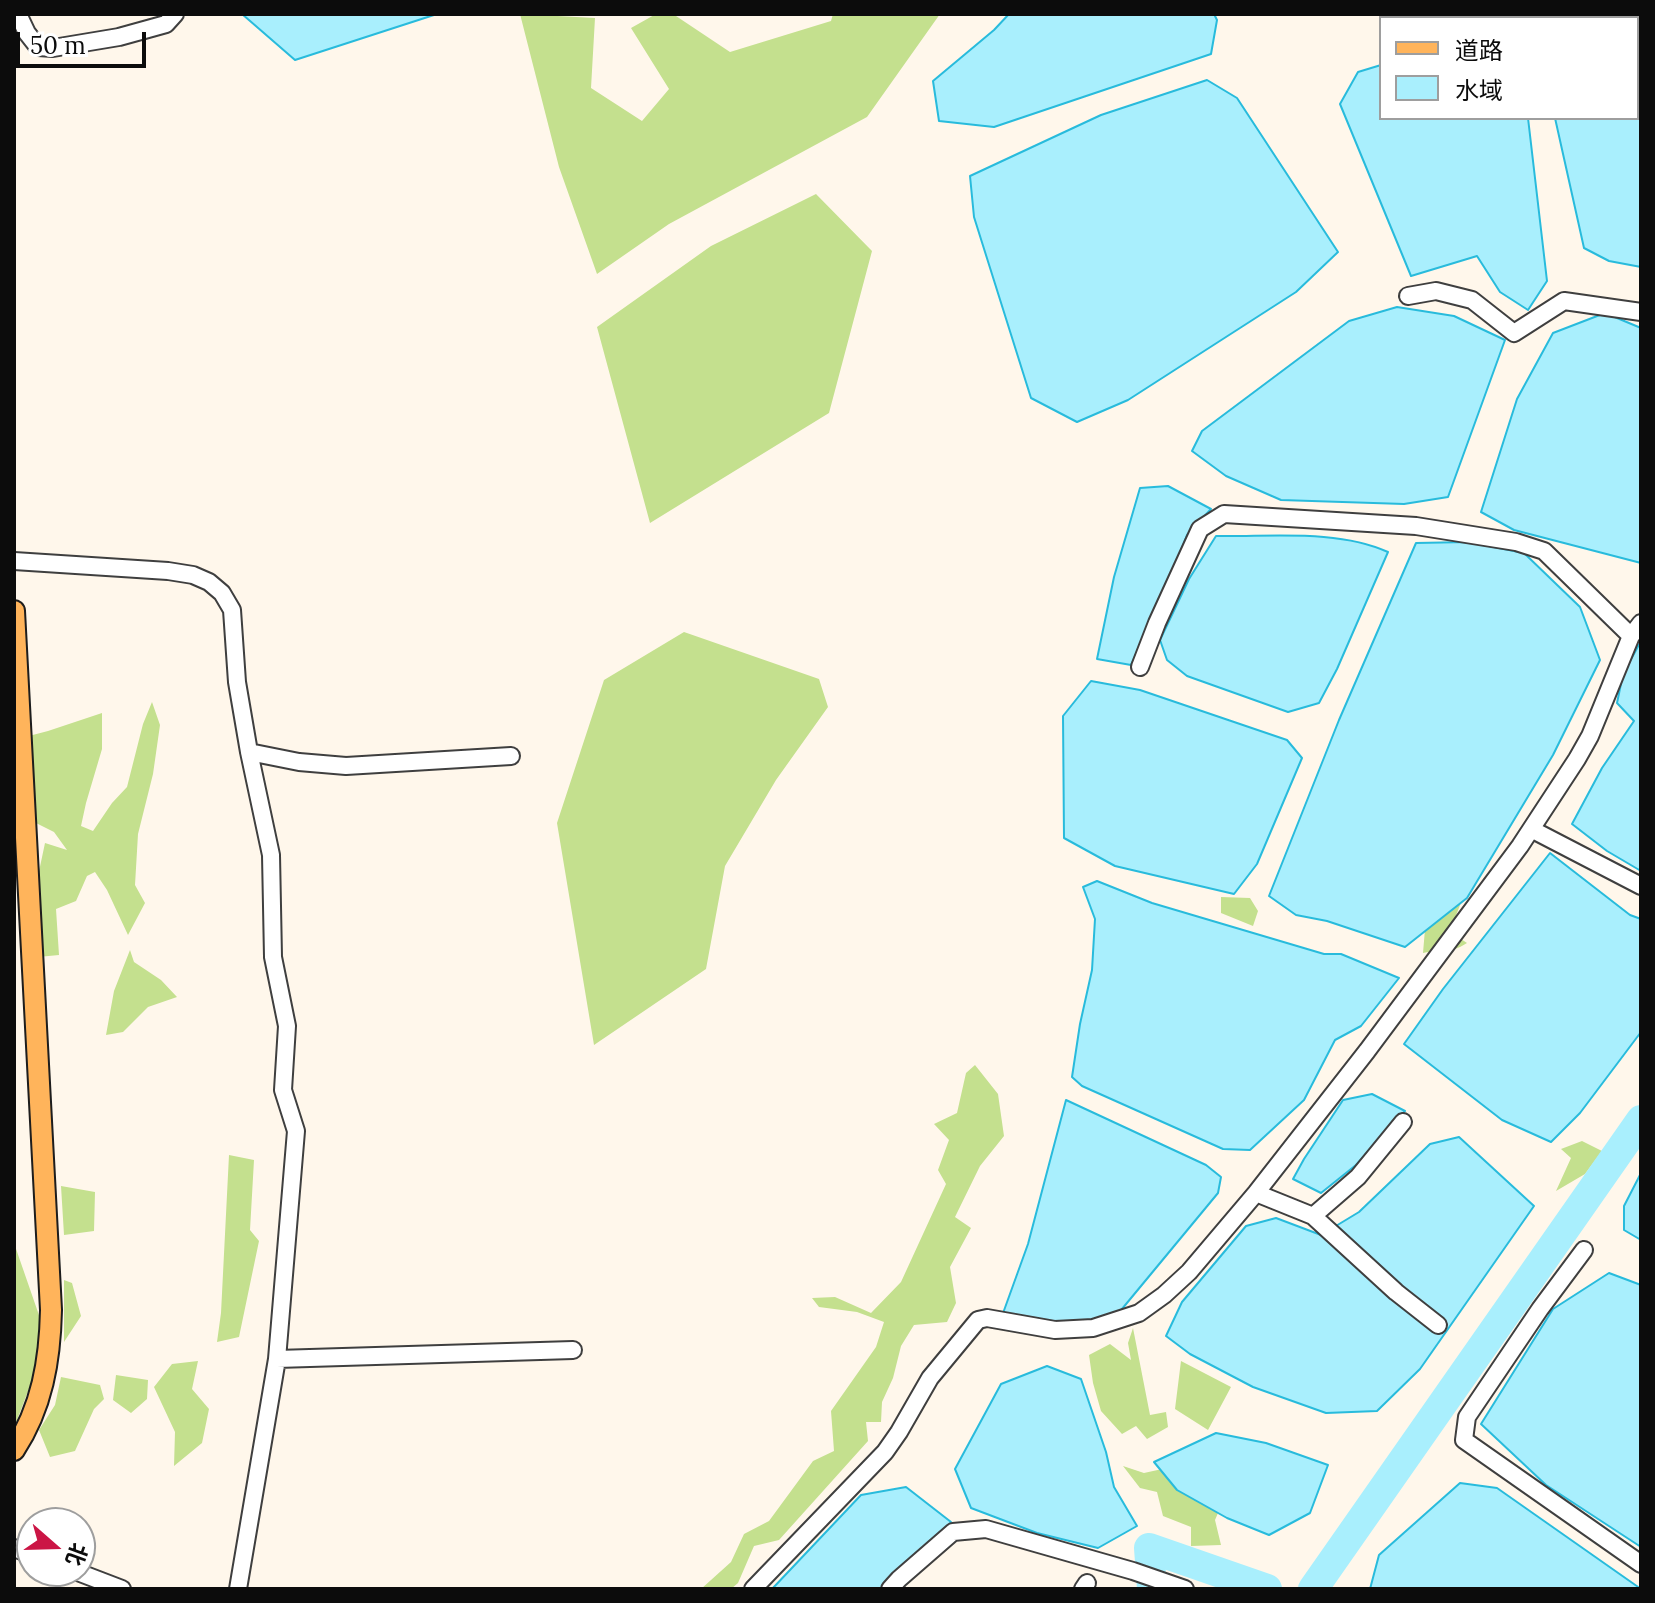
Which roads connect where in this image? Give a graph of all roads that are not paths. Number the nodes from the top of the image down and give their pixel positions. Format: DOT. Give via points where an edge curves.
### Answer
graph roads {
  1 [pos="18,14"];
  2 [pos="175,14"];
  3 [pos="1408,296"];
  4 [pos="1641,312"];
  5 [pos="14,561"];
  6 [pos="14,611"];
  7 [pos="1636,630"];
  8 [pos="15,660"];
  9 [pos="1140,667"];
  10 [pos="249,752"];
  11 [pos="511,756"];
  12 [pos="1531,829"];
  13 [pos="1641,886"];
  14 [pos="1403,1122"];
  15 [pos="1256,1193"];
  16 [pos="1313,1216"];
  17 [pos="1584,1250"];
  18 [pos="1438,1325"];
  19 [pos="573,1350"];
  20 [pos="277,1359"];
  21 [pos="14,1450"];
  22 [pos="1641,1564"];
  23 [pos="96,1579"];
  24 [pos="122,1589"];
  25 [pos="238,1589"];
  26 [pos="753,1589"];
  27 [pos="890,1589"];
  28 [pos="1185,1589"];
  1 -- 2 [label="street" via="38,47 53,48 166,24"];
  3 -- 4 [label="street" via="1436,291 1472,300 1514,333 1564,301"];
  5 -- 10 [label="street" via="168,571 209,582 232,610"];
  6 -- 8 [label="main road"];
  7 -- 9 [label="street" via="1544,551 1516,542 1416,526 1224,514 1200,529"];
  7 -- 12 [label="street" via="1590,736"];
  8 -- 21 [label="main road" via="51,1310 42,1386"];
  10 -- 11 [label="street" via="346,766"];
  10 -- 20 [label="street" via="271,855 273,957 287,1026 283,1090 296,1131"];
  12 -- 13 [label="street"];
  12 -- 15 [label="street"];
  14 -- 16 [label="street" via="1358,1177"];
  15 -- 16 [label="street"];
  15 -- 26 [label="street" via="1189,1272 1139,1313 1093,1328 1055,1330 978,1320 930,1378 878,1460"];
  16 -- 18 [label="street"];
  17 -- 22 [label="street" via="1467,1417 1464,1440"];
  19 -- 20 [label="street"];
  20 -- 25 [label="street"];
  23 -- 24 [label="street"];
  27 -- 28 [label="street" via="953,1532 986,1529"];
}
